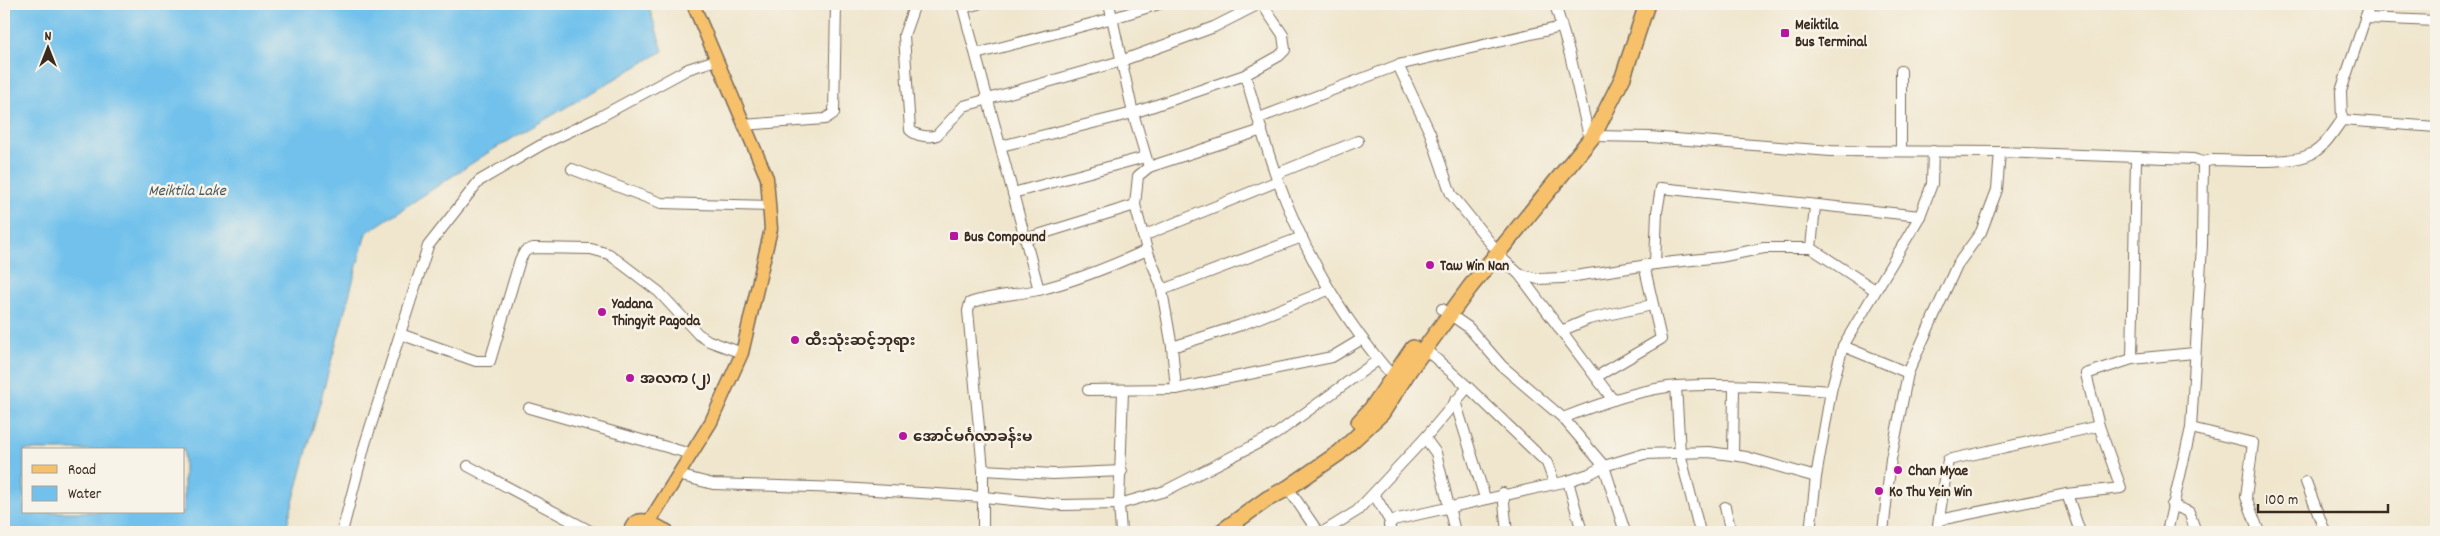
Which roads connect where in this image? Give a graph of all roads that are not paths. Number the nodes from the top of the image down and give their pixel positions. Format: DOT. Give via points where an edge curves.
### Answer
graph roads {
  1 [pos="693,4"];
  2 [pos="836,4"];
  3 [pos="915,4"];
  4 [pos="978,4"];
  5 [pos="1109,4"];
  6 [pos="1159,4"];
  7 [pos="1259,4"];
  8 [pos="1262,4"];
  9 [pos="1555,4"];
  10 [pos="1647,4"];
  11 [pos="2370,4"];
  12 [pos="963,6"];
  13 [pos="1113,18"];
  14 [pos="2365,18"];
  15 [pos="2436,21"];
  16 [pos="1561,27"];
  17 [pos="976,54"];
  18 [pos="716,60"];
  19 [pos="1121,61"];
  20 [pos="1398,65"];
  21 [pos="1901,71"];
  22 [pos="1245,75"];
  23 [pos="987,99"];
  24 [pos="1133,113"];
  25 [pos="1259,118"];
  26 [pos="2342,120"];
  27 [pos="743,125"];
  28 [pos="2436,128"];
  29 [pos="1262,130"];
  30 [pos="1593,131"];
  31 [pos="1358,141"];
  32 [pos="1001,146"];
  33 [pos="1901,151"];
  34 [pos="1933,151"];
  35 [pos="2000,152"];
  36 [pos="1145,157"];
  37 [pos="2136,159"];
  38 [pos="2203,162"];
  39 [pos="1150,167"];
  40 [pos="572,169"];
  41 [pos="1277,178"];
  42 [pos="1013,193"];
  43 [pos="1135,205"];
  44 [pos="770,206"];
  45 [pos="1815,206"];
  46 [pos="1920,216"];
  47 [pos="1143,236"];
  48 [pos="1302,237"];
  49 [pos="1025,239"];
  50 [pos="1812,248"];
  51 [pos="1147,250"];
  52 [pos="1494,250"];
  53 [pos="1655,264"];
  54 [pos="1644,265"];
  55 [pos="1519,274"];
  56 [pos="1039,290"];
  57 [pos="1162,290"];
  58 [pos="1328,290"];
  59 [pos="1875,290"];
  60 [pos="1652,305"];
  61 [pos="1446,312"];
  62 [pos="1561,331"];
  63 [pos="400,334"];
  64 [pos="1362,339"];
  65 [pos="1843,346"];
  66 [pos="1172,347"];
  67 [pos="1425,349"];
  68 [pos="742,353"];
  69 [pos="2194,353"];
  70 [pos="2132,359"];
  71 [pos="1378,360"];
  72 [pos="1908,373"];
  73 [pos="1596,377"];
  74 [pos="1396,380"];
  75 [pos="1676,386"];
  76 [pos="1734,386"];
  77 [pos="1468,387"];
  78 [pos="1176,389"];
  79 [pos="1088,390"];
  80 [pos="1123,391"];
  81 [pos="1831,391"];
  82 [pos="1613,400"];
  83 [pos="1455,401"];
  84 [pos="529,408"];
  85 [pos="1563,418"];
  86 [pos="2099,426"];
  87 [pos="2191,428"];
  88 [pos="1425,438"];
  89 [pos="1680,453"];
  90 [pos="691,454"];
  91 [pos="1734,455"];
  92 [pos="468,466"];
  93 [pos="1604,466"];
  94 [pos="983,470"];
  95 [pos="1122,471"];
  96 [pos="678,474"];
  97 [pos="1816,477"];
  98 [pos="1568,481"];
  99 [pos="1554,482"];
  100 [pos="2306,482"];
  101 [pos="1288,488"];
  102 [pos="1504,493"];
  103 [pos="1374,494"];
  104 [pos="2067,494"];
  105 [pos="984,497"];
  106 [pos="1485,498"];
  107 [pos="1267,499"];
  108 [pos="1119,504"];
  109 [pos="2172,505"];
  110 [pos="1449,506"];
  111 [pos="1725,507"];
  112 [pos="1939,520"];
  113 [pos="1391,527"];
  114 [pos="658,529"];
  115 [pos="342,532"];
  116 [pos="592,532"];
  117 [pos="631,532"];
  118 [pos="983,532"];
  119 [pos="1121,532"];
  120 [pos="1222,532"];
  121 [pos="1318,532"];
  122 [pos="1323,532"];
  123 [pos="1455,532"];
  124 [pos="1507,532"];
  125 [pos="1582,532"];
  126 [pos="1625,532"];
  127 [pos="1700,532"];
  128 [pos="1731,532"];
  129 [pos="1810,532"];
  130 [pos="1883,532"];
  131 [pos="1938,532"];
  132 [pos="2080,532"];
  133 [pos="2166,532"];
  134 [pos="2196,532"];
  135 [pos="2259,532"];
  136 [pos="2325,532"];
  1 -- 18 [label="main road"];
  2 -- 27 [label="street" via="834,113 825,119"];
  3 -- 23 [label="street" via="904,35 912,133 938,135 964,106"];
  4 -- 12 [label="street"];
  5 -- 13 [label="street"];
  6 -- 13 [label="street"];
  7 -- 19 [label="street" via="1214,28"];
  8 -- 22 [label="street" via="1283,35 1285,50"];
  9 -- 16 [label="street"];
  10 -- 30 [label="highway" via="1623,77"];
  11 -- 14 [label="street"];
  12 -- 17 [label="street"];
  13 -- 17 [label="street"];
  13 -- 19 [label="street"];
  14 -- 15 [label="street"];
  14 -- 26 [label="street" via="2341,91"];
  16 -- 20 [label="street"];
  16 -- 30 [label="street"];
  17 -- 23 [label="street"];
  18 -- 27 [label="main road"];
  18 -- 63 [label="street" via="688,69 479,181 428,246"];
  19 -- 23 [label="street"];
  19 -- 24 [label="street"];
  20 -- 25 [label="street"];
  20 -- 52 [label="street" via="1430,134 1451,194"];
  21 -- 33 [label="street"];
  22 -- 24 [label="street"];
  22 -- 25 [label="street"];
  23 -- 32 [label="street"];
  24 -- 32 [label="street"];
  24 -- 36 [label="street"];
  25 -- 29 [label="street"];
  26 -- 28 [label="street"];
  26 -- 38 [label="street" via="2312,154 2289,160"];
  27 -- 44 [label="main road" via="766,178"];
  29 -- 39 [label="street"];
  29 -- 41 [label="street"];
  30 -- 33 [label="street" via="1831,151"];
  30 -- 52 [label="highway"];
  31 -- 41 [label="street"];
  32 -- 42 [label="street"];
  33 -- 34 [label="street"];
  34 -- 35 [label="street"];
  34 -- 46 [label="street" via="1932,184"];
  35 -- 37 [label="street"];
  35 -- 72 [label="street" via="1997,190 1981,232 1957,265"];
  36 -- 39 [label="street"];
  36 -- 42 [label="street"];
  37 -- 38 [label="street" via="2193,159"];
  37 -- 70 [label="street"];
  38 -- 69 [label="street" via="2202,245"];
  39 -- 43 [label="street" via="1138,176"];
  40 -- 44 [label="street" via="661,203"];
  41 -- 47 [label="street"];
  41 -- 48 [label="street"];
  42 -- 49 [label="street"];
  43 -- 47 [label="street"];
  43 -- 49 [label="street"];
  44 -- 68 [label="main road" via="771,229"];
  45 -- 46 [label="street"];
  45 -- 50 [label="street"];
  45 -- 53 [label="street" via="1662,188 1657,212"];
  46 -- 59 [label="street"];
  47 -- 51 [label="street"];
  48 -- 57 [label="street"];
  48 -- 58 [label="street"];
  49 -- 56 [label="street"];
  50 -- 53 [label="street" via="1764,248 1720,258"];
  50 -- 59 [label="street"];
  51 -- 56 [label="street" via="1098,272"];
  51 -- 57 [label="street"];
  52 -- 55 [label="street"];
  52 -- 61 [label="highway"];
  53 -- 54 [label="street"];
  54 -- 55 [label="street" via="1562,278 1538,279"];
  54 -- 60 [label="street"];
  55 -- 62 [label="street"];
  56 -- 94 [label="street" via="983,298 970,303 968,311"];
  57 -- 66 [label="street"];
  58 -- 64 [label="street"];
  58 -- 66 [label="street" via="1241,326"];
  59 -- 65 [label="street"];
  60 -- 62 [label="street" via="1590,319"];
  60 -- 73 [label="street" via="1660,340"];
  61 -- 67 [label="highway"];
  61 -- 74 [label="highway"];
  61 -- 85 [label="street" via="1468,327 1502,366"];
  62 -- 73 [label="street"];
  63 -- 68 [label="street" via="476,361 490,361 525,251 533,248 590,248 608,254 659,292 698,334"];
  63 -- 115 [label="street" via="365,444"];
  64 -- 71 [label="street"];
  64 -- 78 [label="street" via="1332,357"];
  65 -- 72 [label="street"];
  65 -- 81 [label="street"];
  66 -- 78 [label="street"];
  67 -- 74 [label="highway"];
  67 -- 77 [label="street"];
  68 -- 90 [label="main road" via="711,422"];
  69 -- 70 [label="street"];
  69 -- 87 [label="street"];
  70 -- 86 [label="street" via="2086,374"];
  71 -- 74 [label="street"];
  71 -- 108 [label="street" via="1276,434 1165,491"];
  72 -- 130 [label="street" via="1891,459"];
  73 -- 82 [label="street"];
  74 -- 101 [label="highway" via="1382,413 1339,453"];
  74 -- 107 [label="highway" via="1350,432 1285,481"];
  75 -- 76 [label="street"];
  75 -- 82 [label="street"];
  75 -- 89 [label="street"];
  76 -- 81 [label="street"];
  76 -- 91 [label="street"];
  77 -- 83 [label="street"];
  77 -- 99 [label="street" via="1547,463"];
  78 -- 80 [label="street"];
  79 -- 80 [label="street"];
  80 -- 95 [label="street"];
  81 -- 97 [label="street"];
  82 -- 85 [label="street"];
  83 -- 88 [label="street"];
  83 -- 106 [label="street"];
  84 -- 90 [label="street"];
  85 -- 93 [label="street"];
  86 -- 104 [label="street" via="2121,488"];
  86 -- 112 [label="street" via="1948,460"];
  87 -- 109 [label="street"];
  87 -- 135 [label="street" via="2253,443 2246,497"];
  88 -- 103 [label="street"];
  88 -- 110 [label="street" via="1436,453"];
  89 -- 91 [label="street"];
  89 -- 93 [label="street" via="1644,454"];
  89 -- 127 [label="street"];
  90 -- 96 [label="main road"];
  91 -- 97 [label="street"];
  92 -- 116 [label="street"];
  93 -- 98 [label="street"];
  93 -- 126 [label="street"];
  94 -- 95 [label="street" via="1053,474"];
  94 -- 105 [label="street"];
  95 -- 108 [label="street"];
  96 -- 105 [label="street" via="712,484"];
  96 -- 114 [label="main road"];
  97 -- 129 [label="street"];
  98 -- 99 [label="street"];
  98 -- 125 [label="street"];
  99 -- 102 [label="street"];
  100 -- 136 [label="street"];
  101 -- 107 [label="highway"];
  101 -- 121 [label="street"];
  102 -- 106 [label="street"];
  102 -- 124 [label="street"];
  103 -- 113 [label="street"];
  103 -- 122 [label="street" via="1357,511"];
  104 -- 112 [label="street"];
  104 -- 132 [label="street"];
  105 -- 108 [label="street" via="1062,505"];
  105 -- 118 [label="street"];
  106 -- 110 [label="street"];
  107 -- 120 [label="highway"];
  108 -- 119 [label="street"];
  109 -- 133 [label="street"];
  109 -- 134 [label="street" via="2189,512"];
  110 -- 113 [label="street" via="1393,520"];
  110 -- 123 [label="street"];
  111 -- 128 [label="street"];
  112 -- 131 [label="street"];
  114 -- 117 [label="highway" via="636,524"];
}
